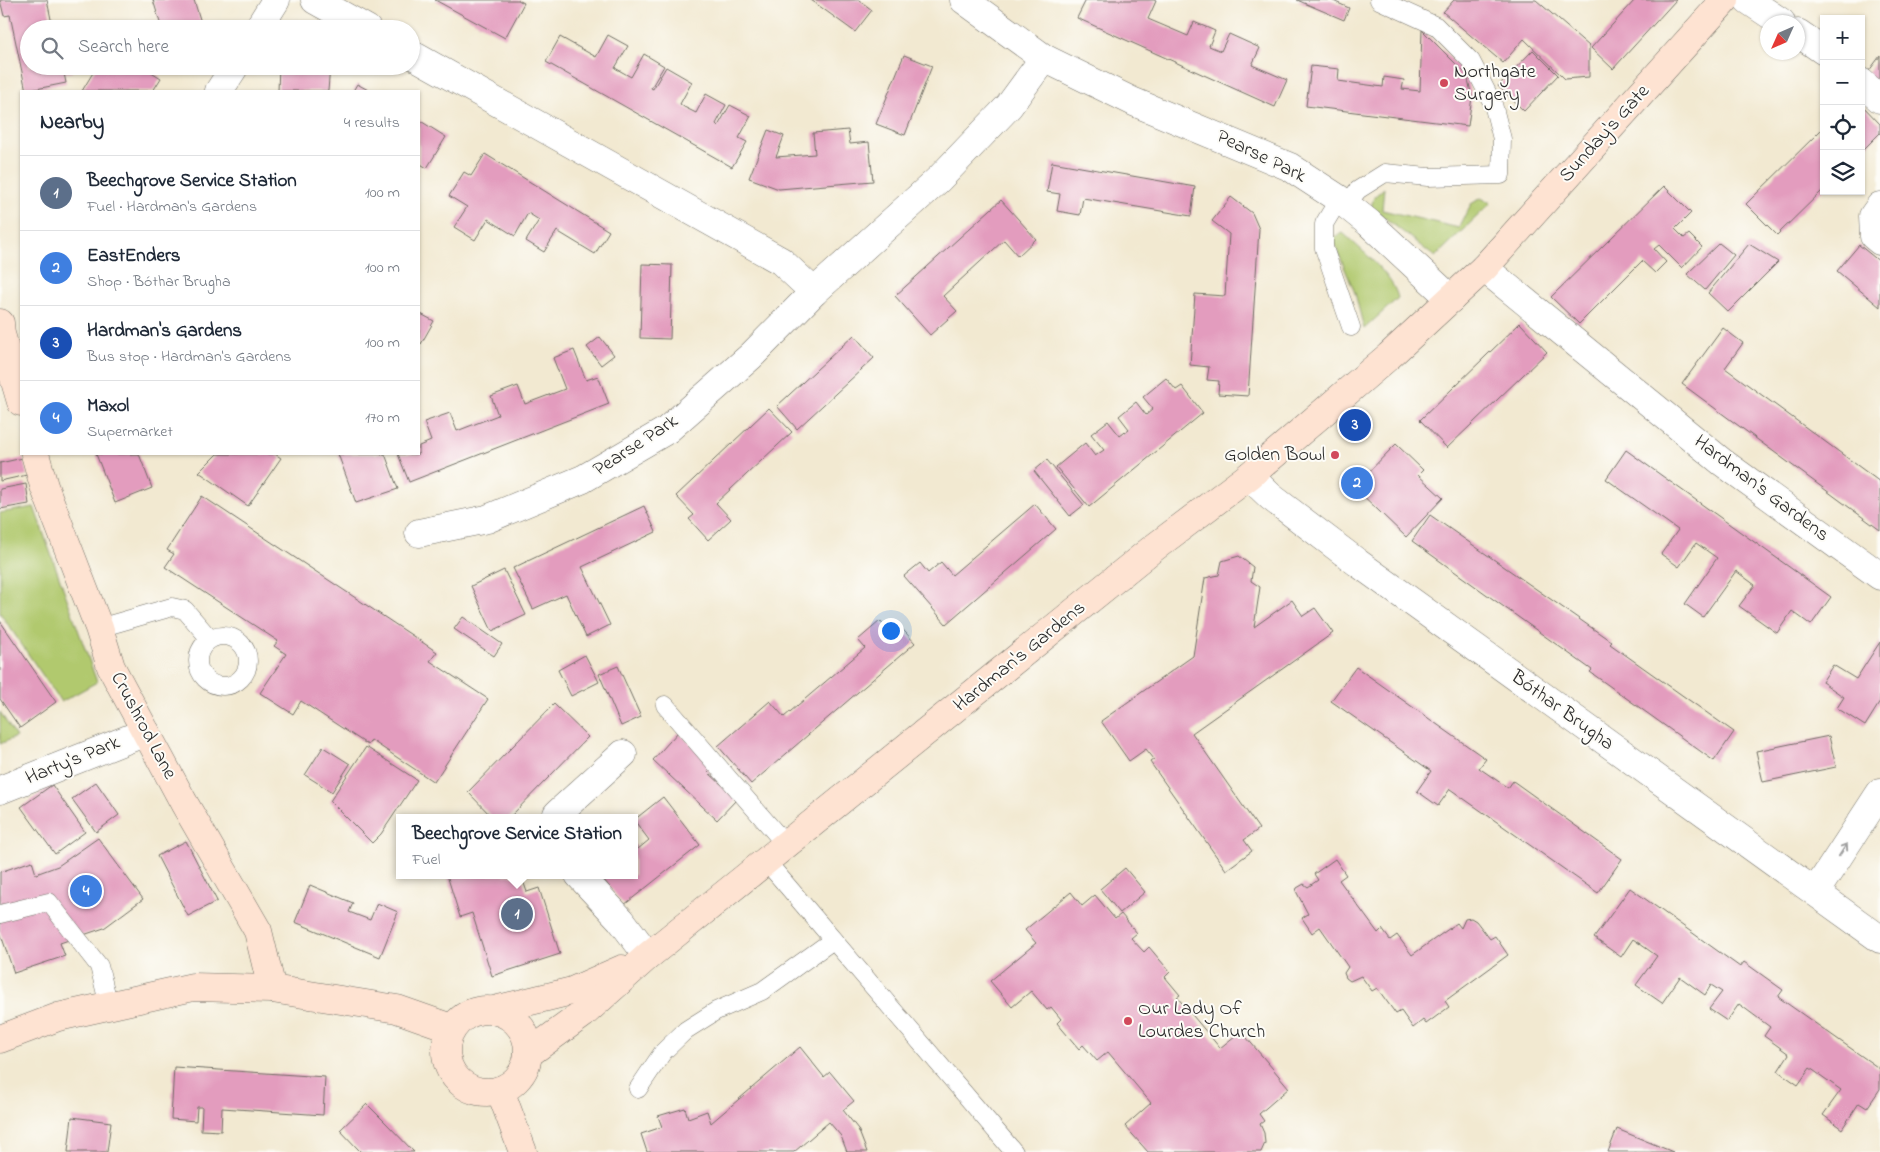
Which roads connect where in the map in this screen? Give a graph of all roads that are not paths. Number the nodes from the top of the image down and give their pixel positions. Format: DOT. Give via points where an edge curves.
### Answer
graph roads {
  1 [pos="276,0"];
  2 [pos="315,0"];
  3 [pos="964,0"];
  4 [pos="1379,0"];
  5 [pos="1725,0"];
  6 [pos="1748,0"];
  7 [pos="1770,15"];
  8 [pos="264,20"];
  9 [pos="351,20"];
  10 [pos="1805,38"];
  11 [pos="1820,48"];
  12 [pos="1044,58"];
  13 [pos="420,59"];
  14 [pos="229,75"];
  15 [pos="1865,86"];
  16 [pos="220,90"];
  17 [pos="1880,99"];
  18 [pos="1342,202"];
  19 [pos="1880,206"];
  20 [pos="1880,241"];
  21 [pos="1484,268"];
  22 [pos="814,292"];
  23 [pos="1451,299"];
  24 [pos="0,323"];
  25 [pos="1351,327"];
  26 [pos="20,394"];
  27 [pos="35,455"];
  28 [pos="1249,476"];
  29 [pos="418,533"];
  30 [pos="1880,576"];
  31 [pos="99,628"];
  32 [pos="210,639"];
  33 [pos="665,705"];
  34 [pos="146,732"];
  35 [pos="624,754"];
  36 [pos="0,790"];
  37 [pos="1880,793"];
  38 [pos="557,814"];
  39 [pos="776,853"];
  40 [pos="583,879"];
  41 [pos="1816,891"];
  42 [pos="0,914"];
  43 [pos="1880,939"];
  44 [pos="833,940"];
  45 [pos="648,956"];
  46 [pos="272,989"];
  47 [pos="109,1006"];
  48 [pos="494,1010"];
  49 [pos="451,1028"];
  50 [pos="2,1034"];
  51 [pos="528,1054"];
  52 [pos="638,1089"];
  53 [pos="500,1090"];
  54 [pos="523,1152"];
  55 [pos="1014,1152"];
  1 -- 8 [label="street"];
  2 -- 9 [label="street"];
  3 -- 12 [label="street, Pearse Park"];
  4 -- 18 [label="lane" via="1436,26 1471,60 1493,104 1502,139 1500,175 1428,177 1386,173"];
  5 -- 21 [label="street, Sunday's Gate"];
  6 -- 7 [label="street"];
  10 -- 11 [label="street"];
  12 -- 18 [label="street, Pearse Park" via="1134,102 1290,167"];
  12 -- 22 [label="street, Pearse Park" via="1008,106 938,179"];
  13 -- 22 [label="street" via="781,261"];
  14 -- 16 [label="street"];
  15 -- 17 [label="street"];
  18 -- 23 [label="street, Pearse Park" via="1370,223"];
  18 -- 25 [label="lane" via="1324,224 1324,248"];
  19 -- 20 [label="street" via="1872,216 1874,236"];
  21 -- 23 [label="street, Hardman's Gardens"];
  21 -- 30 [label="street, Hardman's Gardens" via="1722,462"];
  22 -- 29 [label="street, Pearse Park" via="751,356 667,430 583,479 487,519"];
  23 -- 28 [label="street, Hardman's Gardens" via="1333,406"];
  24 -- 26 [label="street"];
  27 -- 31 [label="street, Crushrod Lane" via="44,486"];
  28 -- 39 [label="street, Hardman's Gardens" via="1151,550"];
  28 -- 41 [label="street, Bóthar Brugha" via="1271,497 1358,563"];
  31 -- 32 [label="lane" via="172,607 185,610"];
  31 -- 34 [label="street, Crushrod Lane" via="111,667"];
  33 -- 39 [label="lane"];
  34 -- 36 [label="street, Harty's Park"];
  34 -- 46 [label="street, Crushrod Lane" via="258,931"];
  35 -- 38 [label="street"];
  41 -- 37 [label="street, one-way"];
  39 -- 44 [label="lane"];
  39 -- 45 [label="street, Hardman's Gardens"];
  40 -- 45 [label="street" via="621,920"];
  41 -- 43 [label="street, Bóthar Brugha"];
  42 -- 47 [label="lane" via="50,902 99,966"];
  44 -- 52 [label="lane" via="762,991 716,1011 686,1030 663,1052"];
  44 -- 55 [label="lane"];
  45 -- 48 [label="street, Hardman's Gardens" via="572,992"];
  45 -- 51 [label="street, Hardman's Gardens" via="583,1014"];
  46 -- 47 [label="street" via="193,986"];
  46 -- 49 [label="street" via="397,1009"];
  47 -- 50 [label="street"];
  48 -- 49 [label="street" via="479,1009 463,1016"];
  48 -- 51 [label="street" via="508,1015 520,1025"];
  49 -- 53 [label="street" via="445,1045 446,1063 455,1078 468,1088 484,1092"];
  51 -- 53 [label="street" via="519,1076"];
  53 -- 54 [label="street"];
}
